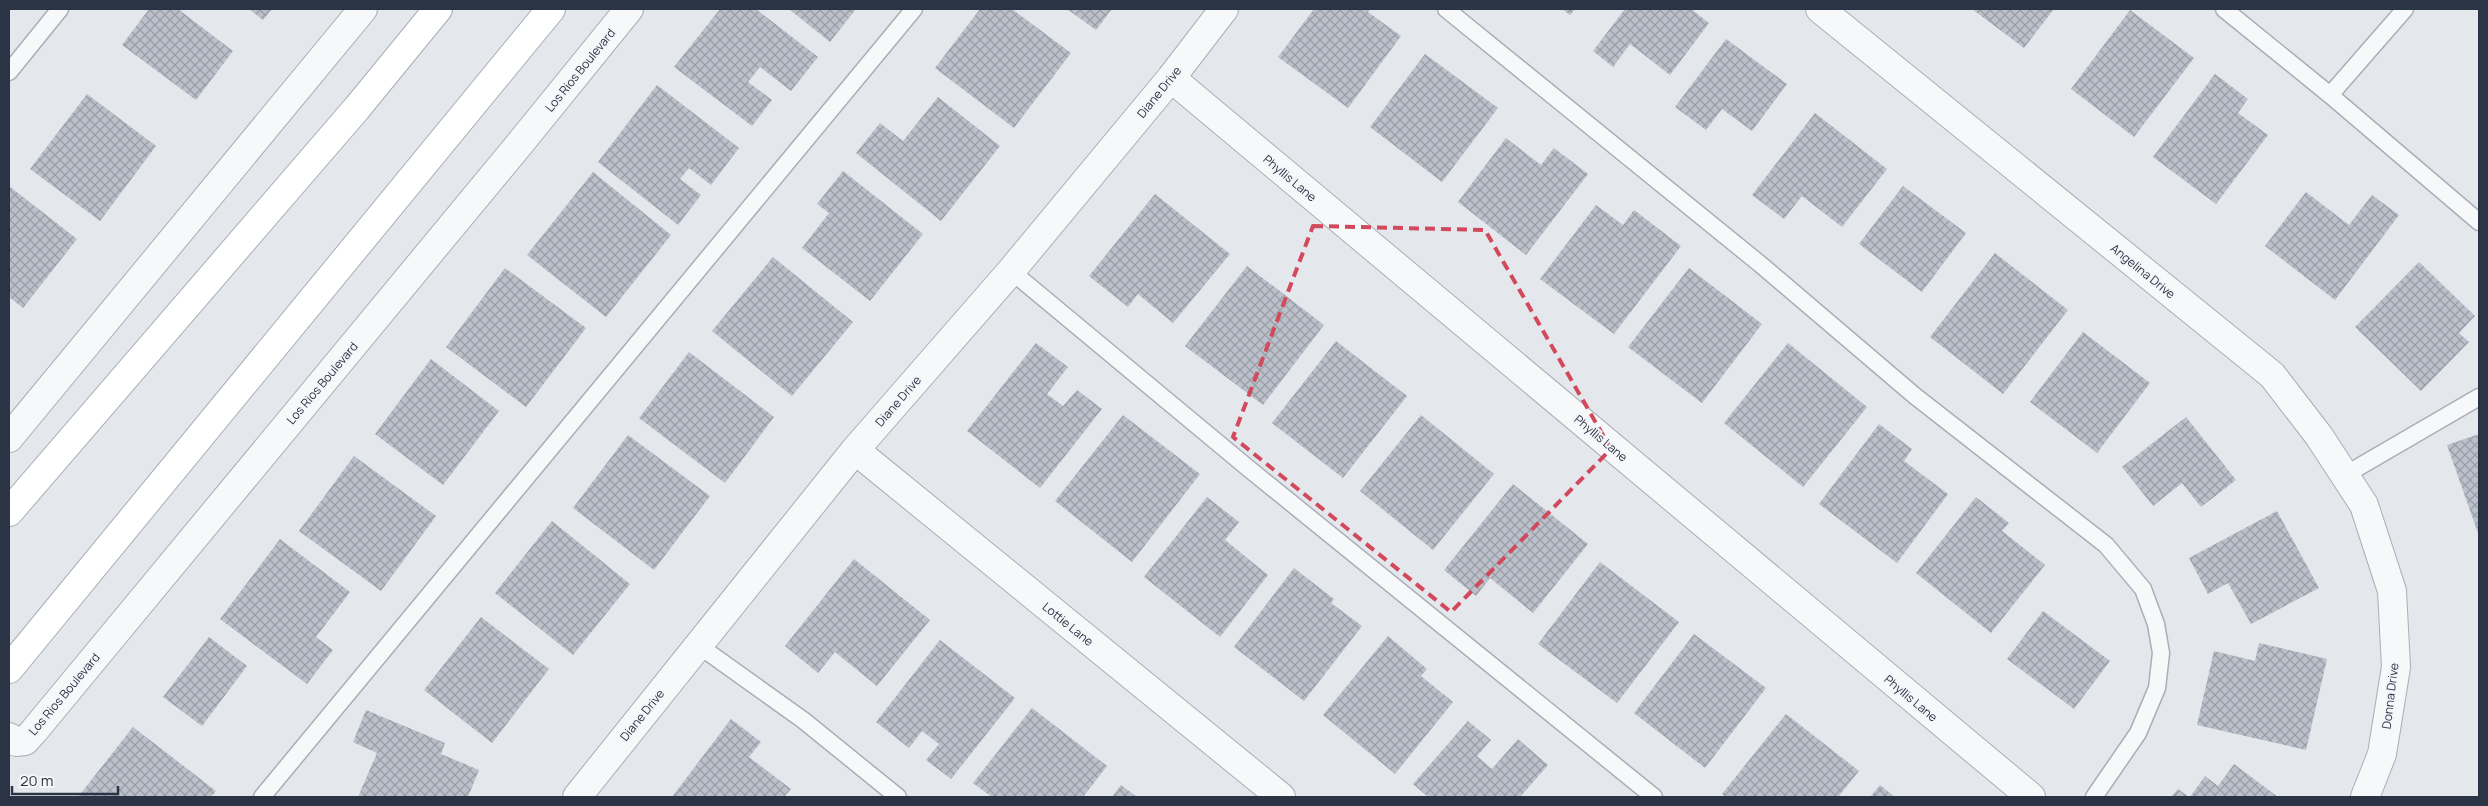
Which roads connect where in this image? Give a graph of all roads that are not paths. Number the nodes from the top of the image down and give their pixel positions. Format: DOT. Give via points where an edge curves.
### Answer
graph roads {
  1 [pos="60,9"];
  2 [pos="363,9"];
  3 [pos="438,9"];
  4 [pos="551,9"];
  5 [pos="629,9"];
  6 [pos="914,9"];
  7 [pos="1224,9"];
  8 [pos="1446,9"];
  9 [pos="1820,9"];
  10 [pos="2224,9"];
  11 [pos="2404,9"];
  12 [pos="9,72"];
  13 [pos="1171,78"];
  14 [pos="2330,95"];
  15 [pos="2479,222"];
  16 [pos="1011,271"];
  17 [pos="2479,397"];
  18 [pos="9,438"];
  19 [pos="854,450"];
  20 [pos="2345,475"];
  21 [pos="9,512"];
  22 [pos="2392,591"];
  23 [pos="698,645"];
  24 [pos="9,669"];
  25 [pos="9,737"];
  26 [pos="262,797"];
  27 [pos="577,797"];
  28 [pos="898,797"];
  29 [pos="1282,797"];
  30 [pos="1654,797"];
  31 [pos="2030,797"];
  32 [pos="2094,797"];
  33 [pos="2365,797"];
  1 -- 12 [label="lane"];
  2 -- 18 [label="street"];
  3 -- 21 [label="main road" via="351,116"];
  4 -- 24 [label="main road"];
  5 -- 25 [label="street, Los Rios Boulevard" via="34,731 25,741 16,742"];
  6 -- 26 [label="lane"];
  7 -- 13 [label="street, Diane Drive"];
  8 -- 32 [label="lane" via="1760,264 1914,396 2106,545 2144,590 2156,624 2161,653 2157,688 2138,733"];
  9 -- 20 [label="street, Angelina Drive" via="2272,375"];
  10 -- 14 [label="lane"];
  11 -- 14 [label="lane"];
  13 -- 16 [label="street, Diane Drive"];
  13 -- 31 [label="street, Phyllis Lane"];
  14 -- 15 [label="lane"];
  16 -- 19 [label="street, Diane Drive"];
  16 -- 30 [label="lane"];
  17 -- 20 [label="lane"];
  19 -- 23 [label="street, Diane Drive"];
  19 -- 29 [label="street, Lottie Lane"];
  20 -- 22 [label="street, Angelina Drive" via="2364,505"];
  22 -- 33 [label="street, Donna Drive" via="2396,667 2382,754"];
  23 -- 27 [label="street, Diane Drive"];
  23 -- 28 [label="lane" via="803,720"];
}
